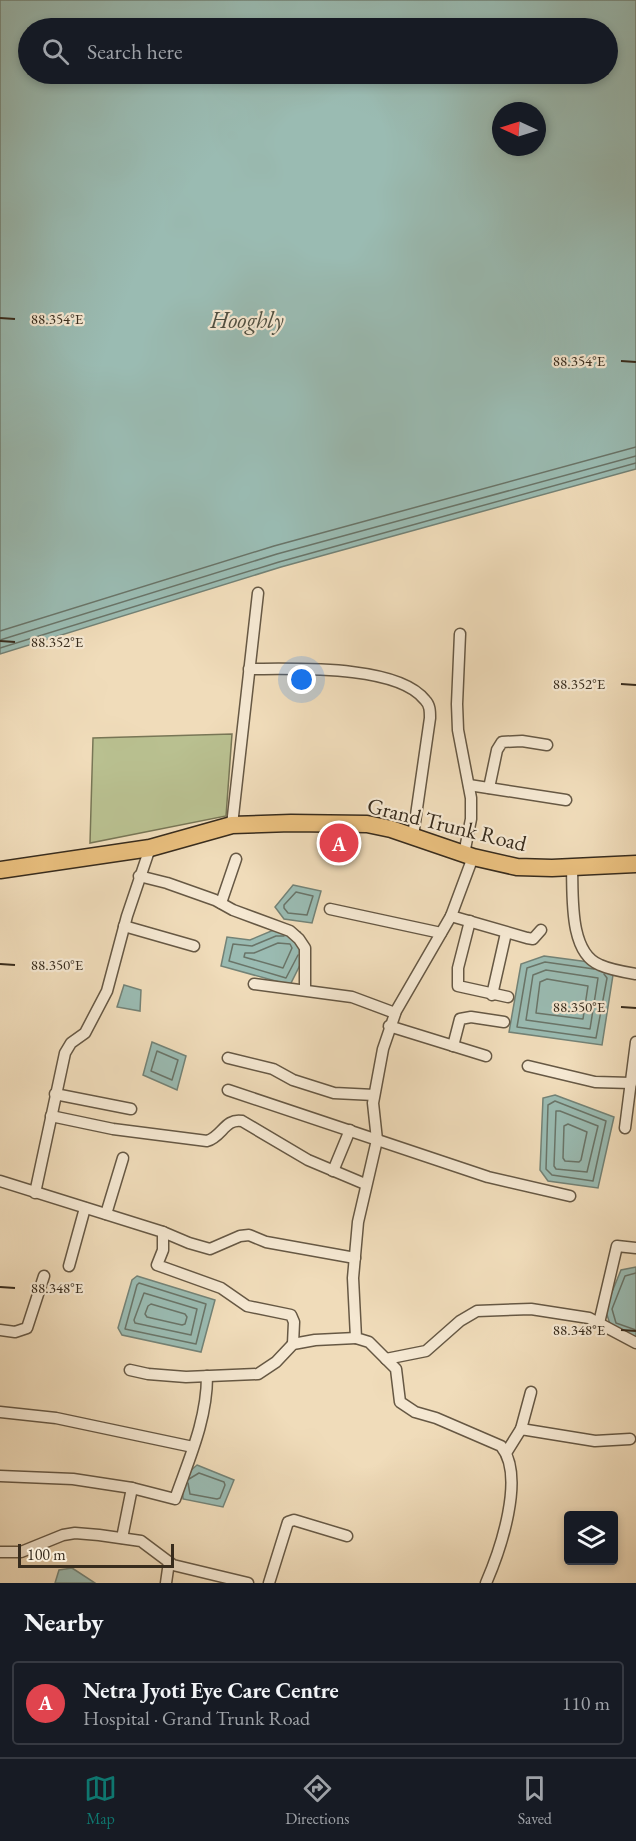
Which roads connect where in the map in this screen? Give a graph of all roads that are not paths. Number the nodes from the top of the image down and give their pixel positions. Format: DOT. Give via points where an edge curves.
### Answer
graph roads {
  1 [pos="258,593"];
  2 [pos="460,634"];
  3 [pos="249,669"];
  4 [pos="547,745"];
  5 [pos="469,785"];
  6 [pos="489,788"];
  7 [pos="566,800"];
  8 [pos="232,825"];
  9 [pos="413,836"];
  10 [pos="150,848"];
  11 [pos="469,855"];
  12 [pos="236,859"];
  13 [pos="636,864"];
  14 [pos="572,868"];
  15 [pos="0,870"];
  16 [pos="140,876"];
  17 [pos="221,903"];
  18 [pos="330,909"];
  19 [pos="451,916"];
  20 [pos="470,921"];
  21 [pos="124,926"];
  22 [pos="541,930"];
  23 [pos="441,933"];
  24 [pos="506,933"];
  25 [pos="194,945"];
  26 [pos="636,974"];
  27 [pos="254,984"];
  28 [pos="305,990"];
  29 [pos="492,995"];
  30 [pos="508,997"];
  31 [pos="395,1013"];
  32 [pos="504,1022"];
  33 [pos="389,1026"];
  34 [pos="636,1042"];
  35 [pos="453,1046"];
  36 [pos="486,1056"];
  37 [pos="228,1058"];
  38 [pos="528,1066"];
  39 [pos="631,1083"];
  40 [pos="228,1090"];
  41 [pos="55,1094"];
  42 [pos="374,1095"];
  43 [pos="131,1108"];
  44 [pos="51,1116"];
  45 [pos="625,1128"];
  46 [pos="350,1130"];
  47 [pos="377,1140"];
  48 [pos="123,1158"];
  49 [pos="333,1171"];
  50 [pos="0,1181"];
  51 [pos="365,1184"];
  52 [pos="35,1192"];
  53 [pos="570,1196"];
  54 [pos="85,1208"];
  55 [pos="106,1214"];
  56 [pos="163,1232"];
  57 [pos="636,1248"];
  58 [pos="355,1258"];
  59 [pos="69,1266"];
  60 [pos="44,1276"];
  61 [pos="599,1323"];
  62 [pos="0,1330"];
  63 [pos="357,1338"];
  64 [pos="636,1343"];
  65 [pos="293,1344"];
  66 [pos="386,1359"];
  67 [pos="130,1370"];
  68 [pos="207,1376"];
  69 [pos="531,1392"];
  70 [pos="0,1412"];
  71 [pos="520,1429"];
  72 [pos="630,1439"];
  73 [pos="193,1447"];
  74 [pos="506,1453"];
  75 [pos="0,1476"];
  76 [pos="132,1488"];
  77 [pos="348,1536"];
  78 [pos="122,1538"];
  79 [pos="0,1552"];
  80 [pos="169,1562"];
  81 [pos="166,1583"];
  82 [pos="248,1583"];
  83 [pos="269,1583"];
  84 [pos="486,1583"];
  1 -- 3 [label="street"];
  2 -- 5 [label="street" via="458,730"];
  3 -- 8 [label="street"];
  3 -- 9 [label="street" via="345,671 407,686 426,701 430,718"];
  4 -- 6 [label="street" via="502,742 496,750"];
  5 -- 6 [label="street"];
  5 -- 11 [label="street"];
  6 -- 7 [label="street"];
  8 -- 9 [label="main road, Grand Trunk Road" via="367,824"];
  8 -- 10 [label="main road, Grand Trunk Road"];
  9 -- 11 [label="main road, Grand Trunk Road"];
  10 -- 15 [label="main road, Grand Trunk Road"];
  10 -- 16 [label="street"];
  11 -- 14 [label="main road, Grand Trunk Road" via="517,867"];
  11 -- 19 [label="street"];
  12 -- 17 [label="street"];
  13 -- 14 [label="main road, Grand Trunk Road"];
  14 -- 26 [label="street" via="578,940 585,955 598,965"];
  16 -- 17 [label="street"];
  16 -- 21 [label="street"];
  17 -- 28 [label="street" via="290,931 299,939 305,948"];
  18 -- 23 [label="street"];
  19 -- 20 [label="street"];
  19 -- 23 [label="street"];
  20 -- 24 [label="street"];
  20 -- 29 [label="street" via="458,968 458,986"];
  21 -- 25 [label="street"];
  21 -- 41 [label="street" via="107,991 85,1033 68,1048"];
  22 -- 24 [label="street" via="533,939"];
  23 -- 31 [label="street"];
  24 -- 29 [label="street"];
  27 -- 28 [label="street"];
  28 -- 31 [label="street" via="352,997"];
  29 -- 30 [label="street"];
  31 -- 33 [label="street"];
  32 -- 35 [label="street" via="460,1018"];
  33 -- 35 [label="street"];
  33 -- 42 [label="street"];
  34 -- 39 [label="street"];
  35 -- 36 [label="street"];
  37 -- 42 [label="street" via="273,1069 334,1093"];
  38 -- 39 [label="street" via="595,1082"];
  39 -- 45 [label="street"];
  40 -- 46 [label="street"];
  41 -- 43 [label="street"];
  41 -- 44 [label="street"];
  42 -- 47 [label="street"];
  44 -- 49 [label="street" via="113,1129 207,1141 227,1124 242,1121"];
  44 -- 52 [label="street"];
  46 -- 47 [label="street"];
  46 -- 49 [label="street"];
  47 -- 51 [label="street"];
  47 -- 53 [label="street" via="488,1177"];
  48 -- 55 [label="street"];
  49 -- 51 [label="street"];
  50 -- 52 [label="street"];
  51 -- 58 [label="street"];
  52 -- 54 [label="street"];
  54 -- 55 [label="street"];
  54 -- 59 [label="street"];
  55 -- 56 [label="street"];
  56 -- 58 [label="street" via="210,1249 249,1235 266,1242"];
  56 -- 65 [label="street" via="163,1250 157,1265 221,1288 246,1306 291,1315"];
  57 -- 61 [label="street" via="617,1246"];
  58 -- 63 [label="street"];
  60 -- 62 [label="street" via="27,1328 15,1332"];
  61 -- 64 [label="street"];
  61 -- 66 [label="street" via="531,1309 477,1311 426,1351"];
  63 -- 65 [label="street"];
  63 -- 66 [label="street" via="369,1342"];
  65 -- 68 [label="street" via="258,1374"];
  66 -- 74 [label="street" via="396,1369 400,1402 415,1412 501,1446"];
  67 -- 68 [label="street"];
  68 -- 73 [label="street" via="202,1421"];
  69 -- 71 [label="street"];
  70 -- 73 [label="street" via="56,1418"];
  71 -- 72 [label="street" via="595,1441"];
  71 -- 74 [label="street"];
  73 -- 76 [label="street" via="175,1499"];
  74 -- 84 [label="street" via="511,1501"];
  75 -- 76 [label="street" via="73,1479"];
  76 -- 78 [label="street"];
  77 -- 83 [label="street" via="294,1520 288,1522"];
  78 -- 79 [label="street" via="75,1533 21,1552"];
  78 -- 80 [label="street" via="141,1541"];
  80 -- 81 [label="street"];
  80 -- 82 [label="street"];
}
